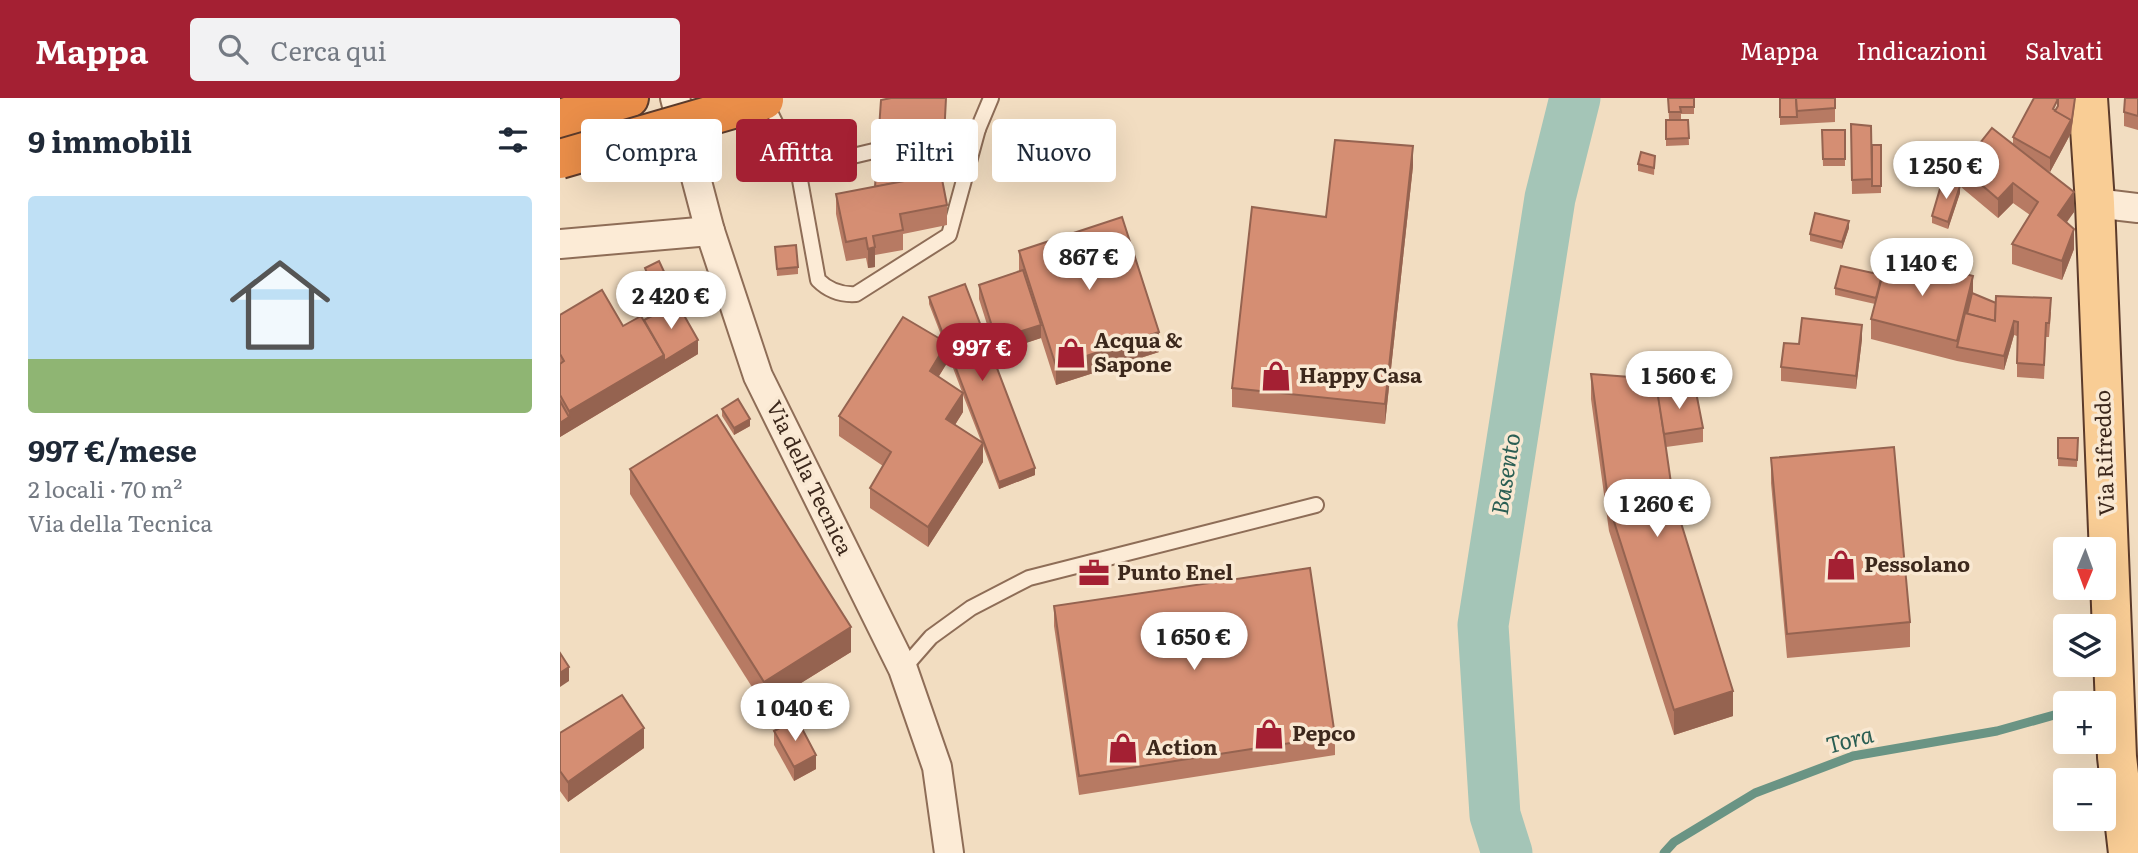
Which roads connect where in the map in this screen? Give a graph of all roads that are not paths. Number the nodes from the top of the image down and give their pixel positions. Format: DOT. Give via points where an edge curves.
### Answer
graph roads {
  1 [pos="629,98"];
  2 [pos="675,98"];
  3 [pos="991,98"];
  4 [pos="2088,98"];
  5 [pos="768,99"];
  6 [pos="560,119"];
  7 [pos="777,119"];
  8 [pos="978,130"];
  9 [pos="560,159"];
  10 [pos="800,182"];
  11 [pos="964,182"];
  12 [pos="2095,203"];
  13 [pos="2138,208"];
  14 [pos="710,231"];
  15 [pos="560,244"];
  16 [pos="1316,505"];
  17 [pos="903,669"];
  18 [pos="2126,852"];
  19 [pos="949,853"];
  1 -- 6 [label="highway"];
  2 -- 14 [label="street, Via della Tecnica"];
  3 -- 8 [label="lane"];
  4 -- 12 [label="main road, Via Rifreddo"];
  5 -- 7 [label="lane"];
  5 -- 9 [label="highway, bridge"];
  10 -- 11 [label="lane" via="818,280 847,295 856,294 949,235"];
  12 -- 13 [label="street"];
  12 -- 18 [label="main road, Via Rifreddo" via="2117,757"];
  14 -- 15 [label="street"];
  14 -- 17 [label="street, Via della Tecnica" via="758,376"];
  16 -- 17 [label="lane" via="1029,578 971,608 931,637"];
  17 -- 19 [label="street, Via della Tecnica" via="937,767"];
}
